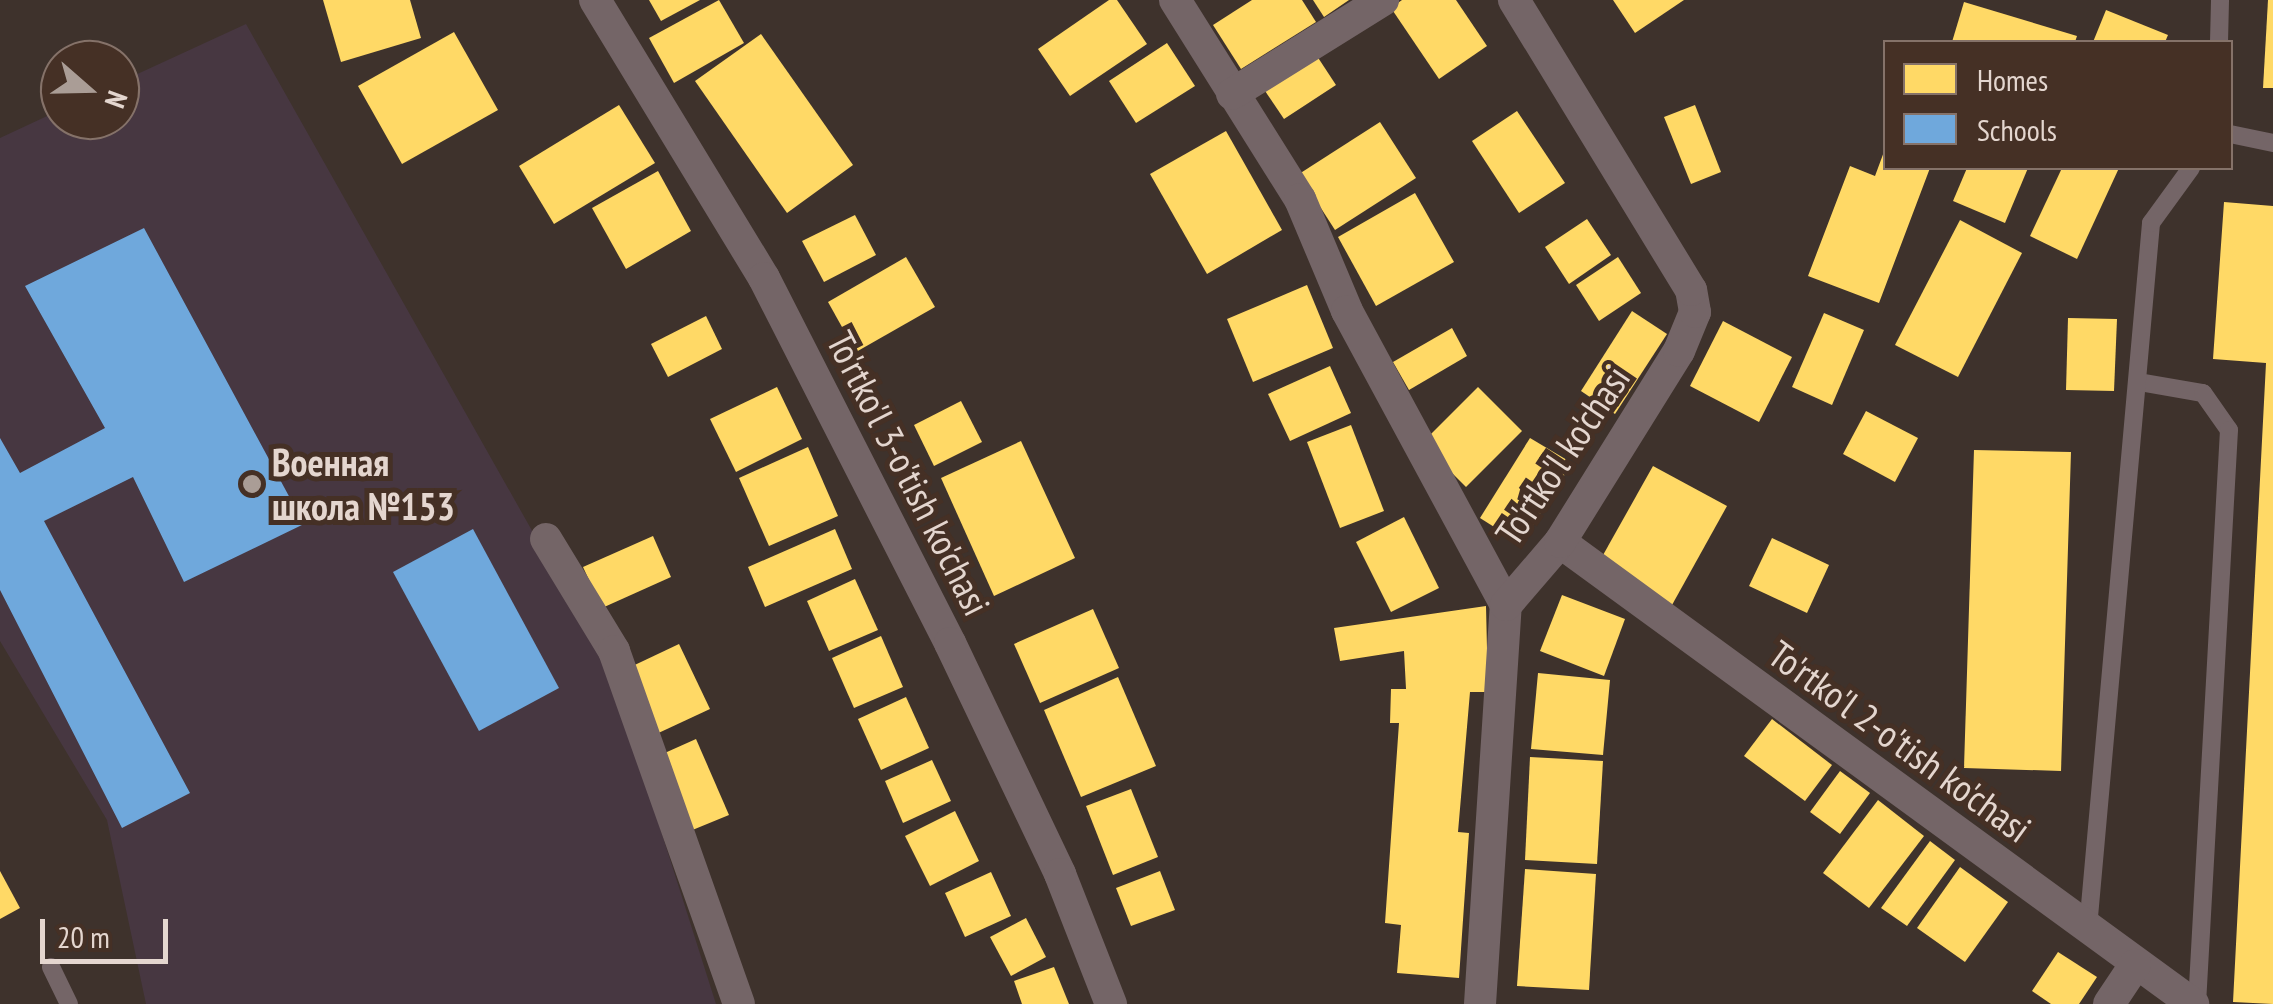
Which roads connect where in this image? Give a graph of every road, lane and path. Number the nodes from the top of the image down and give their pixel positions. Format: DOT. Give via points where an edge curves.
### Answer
graph roads {
  1 [pos="595,0"];
  2 [pos="1175,0"];
  3 [pos="1383,0"];
  4 [pos="1514,0"];
  5 [pos="2220,0"];
  6 [pos="2219,40"];
  7 [pos="1232,94"];
  8 [pos="2233,135"];
  9 [pos="2273,143"];
  10 [pos="2190,170"];
  11 [pos="2140,382"];
  12 [pos="546,540"];
  13 [pos="1560,542"];
  14 [pos="1506,605"];
  15 [pos="2088,928"];
  16 [pos="2135,965"];
  17 [pos="52,967"];
  18 [pos="70,1004"];
  19 [pos="739,1004"];
  20 [pos="1110,1004"];
  21 [pos="1480,1004"];
  22 [pos="2109,1004"];
  23 [pos="2195,1004"];
  1 -- 20 [label="street, To'rtko'l 3-o'tish ko'chasi" via="773,296 959,660 1060,874"];
  2 -- 7 [label="street"];
  3 -- 7 [label="street"];
  4 -- 13 [label="street, To'rtko'l ko'chasi" via="1691,290 1695,312 1679,352"];
  5 -- 6 [label="lane"];
  7 -- 14 [label="street" via="1300,199 1347,312"];
  8 -- 9 [label="lane"];
  10 -- 11 [label="lane" via="2151,223"];
  11 -- 15 [label="lane"];
  11 -- 23 [label="lane" via="2203,393 2229,430"];
  12 -- 19 [label="street" via="614,651"];
  13 -- 14 [label="street, To'rtko'l ko'chasi"];
  13 -- 15 [label="street, To'rtko'l 2-o'tish ko'chasi"];
  14 -- 21 [label="street, To'rtko'l ko'chasi"];
  15 -- 16 [label="street, To'rtko'l 2-o'tish ko'chasi"];
  16 -- 22 [label="street"];
  16 -- 23 [label="street, To'rtko'l 2-o'tish ko'chasi"];
  17 -- 18 [label="lane"];
}
